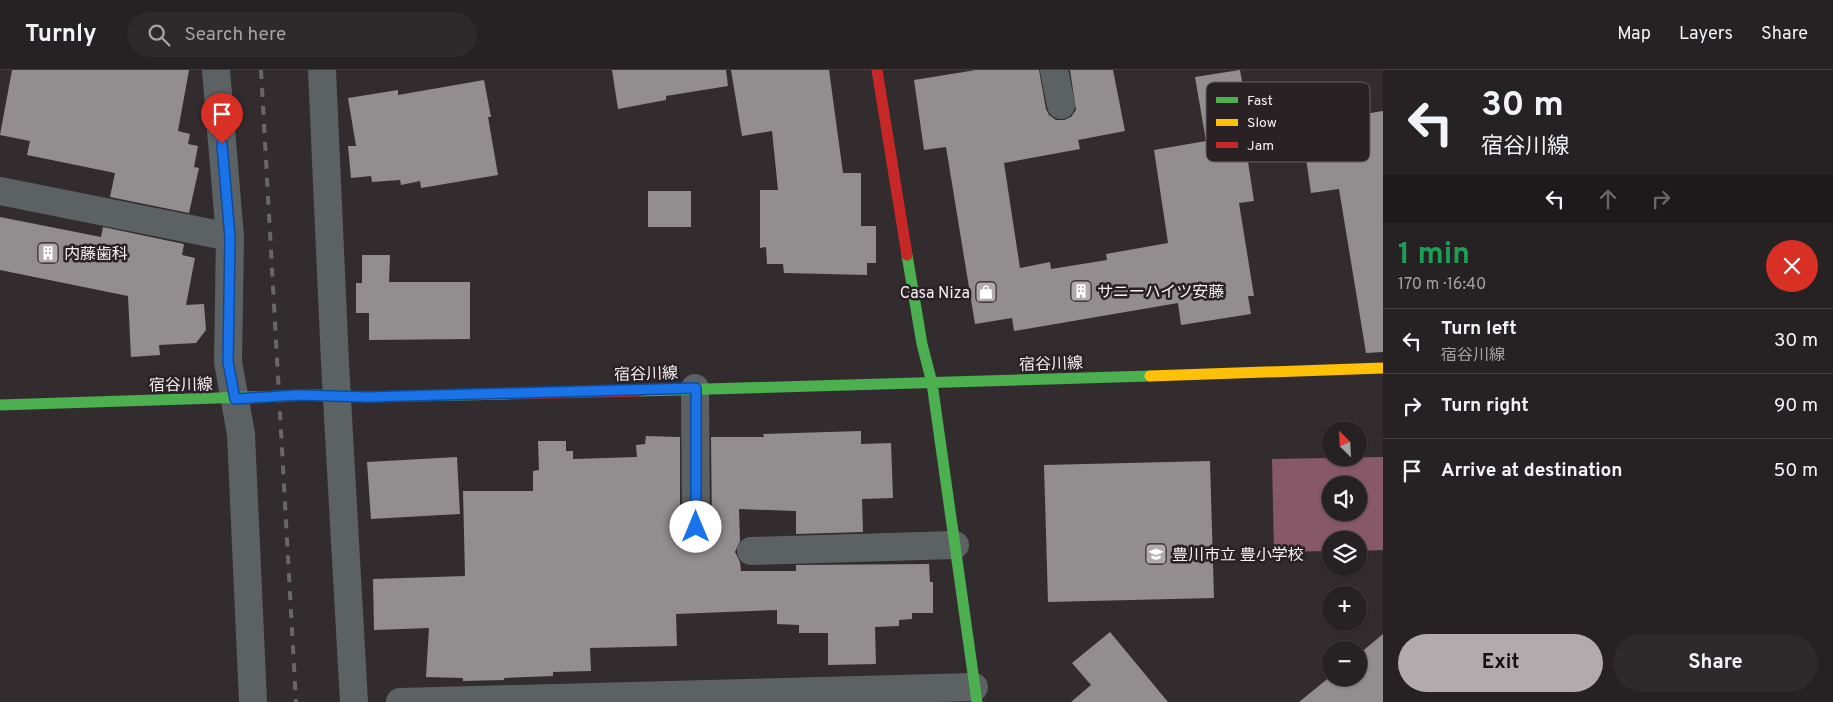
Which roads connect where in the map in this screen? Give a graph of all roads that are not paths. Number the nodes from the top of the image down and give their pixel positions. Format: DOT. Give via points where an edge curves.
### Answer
graph roads {
  1 [pos="216,70"];
  2 [pos="322,70"];
  3 [pos="877,70"];
  4 [pos="1054,70"];
  5 [pos="1061,104"];
  6 [pos="0,191"];
  7 [pos="230,237"];
  8 [pos="1383,368"];
  9 [pos="932,383"];
  10 [pos="696,388"];
  11 [pos="337,396"];
  12 [pos="235,399"];
  13 [pos="0,405"];
  14 [pos="696,527"];
  15 [pos="955,545"];
  16 [pos="751,551"];
  17 [pos="976,694"];
  18 [pos="253,702"];
  19 [pos="354,702"];
  20 [pos="400,702"];
  1 -- 7 [label="street"];
  2 -- 11 [label="street"];
  3 -- 9 [label="main road"];
  4 -- 5 [label="street"];
  6 -- 7 [label="street"];
  7 -- 12 [label="street" via="228,362"];
  8 -- 9 [label="main road, 宿谷川線"];
  9 -- 10 [label="main road, 宿谷川線"];
  9 -- 15 [label="main road"];
  10 -- 11 [label="main road, 宿谷川線"];
  10 -- 14 [label="street"];
  11 -- 12 [label="main road, 宿谷川線"];
  11 -- 19 [label="street"];
  12 -- 13 [label="main road, 宿谷川線"];
  12 -- 18 [label="street" via="241,434"];
  15 -- 16 [label="street"];
  15 -- 17 [label="main road"];
  17 -- 20 [label="street"];
}
